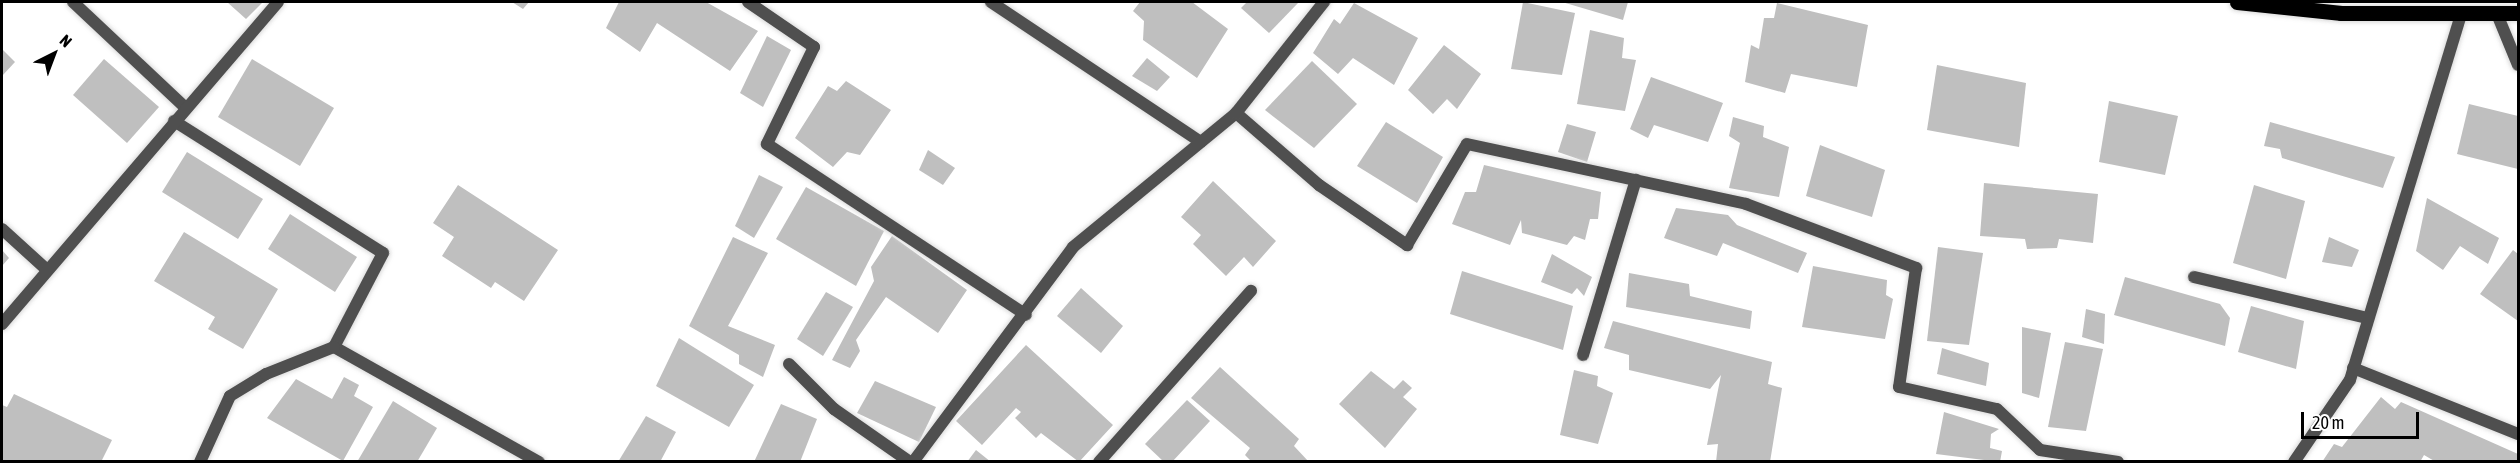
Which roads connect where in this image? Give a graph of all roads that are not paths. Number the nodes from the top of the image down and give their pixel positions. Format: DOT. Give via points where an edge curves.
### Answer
graph roads {
  1 [pos="73,2"];
  2 [pos="278,2"];
  3 [pos="748,2"];
  4 [pos="991,2"];
  5 [pos="1324,2"];
  6 [pos="2237,2"];
  7 [pos="2341,7"];
  8 [pos="2518,13"];
  9 [pos="2497,14"];
  10 [pos="2460,17"];
  11 [pos="2518,65"];
  12 [pos="185,107"];
  13 [pos="1236,113"];
  14 [pos="174,121"];
  15 [pos="1201,142"];
  16 [pos="1635,180"];
  17 [pos="2,229"];
  18 [pos="47,270"];
  19 [pos="2194,277"];
  20 [pos="1251,291"];
  21 [pos="1026,315"];
  22 [pos="2367,318"];
  23 [pos="2,324"];
  24 [pos="334,347"];
  25 [pos="1583,355"];
  26 [pos="789,364"];
  27 [pos="2353,368"];
  28 [pos="2518,434"];
  29 [pos="200,462"];
  30 [pos="539,462"];
  31 [pos="911,462"];
  32 [pos="1099,462"];
  33 [pos="2118,462"];
  34 [pos="2294,462"];
  1 -- 12 [label="street"];
  2 -- 12 [label="street"];
  3 -- 21 [label="street" via="814,47 767,144"];
  4 -- 15 [label="street"];
  5 -- 13 [label="street"];
  6 -- 7 [label="main road"];
  7 -- 10 [label="main road"];
  8 -- 9 [label="main road"];
  9 -- 10 [label="main road"];
  9 -- 11 [label="street"];
  10 -- 22 [label="street"];
  12 -- 14 [label="street"];
  13 -- 15 [label="street"];
  13 -- 16 [label="street" via="1319,185 1407,245 1467,144"];
  14 -- 18 [label="street"];
  14 -- 24 [label="street" via="383,254"];
  15 -- 21 [label="street" via="1073,247"];
  16 -- 25 [label="street"];
  16 -- 33 [label="street" via="1746,204 1916,268 1899,387 1997,409 2040,450"];
  17 -- 18 [label="street"];
  18 -- 23 [label="street"];
  19 -- 22 [label="street"];
  20 -- 32 [label="street"];
  21 -- 31 [label="street"];
  22 -- 27 [label="street"];
  24 -- 29 [label="street" via="266,374 230,396"];
  24 -- 30 [label="street"];
  26 -- 31 [label="street" via="834,409"];
  27 -- 28 [label="street"];
  27 -- 34 [label="street"];
}
